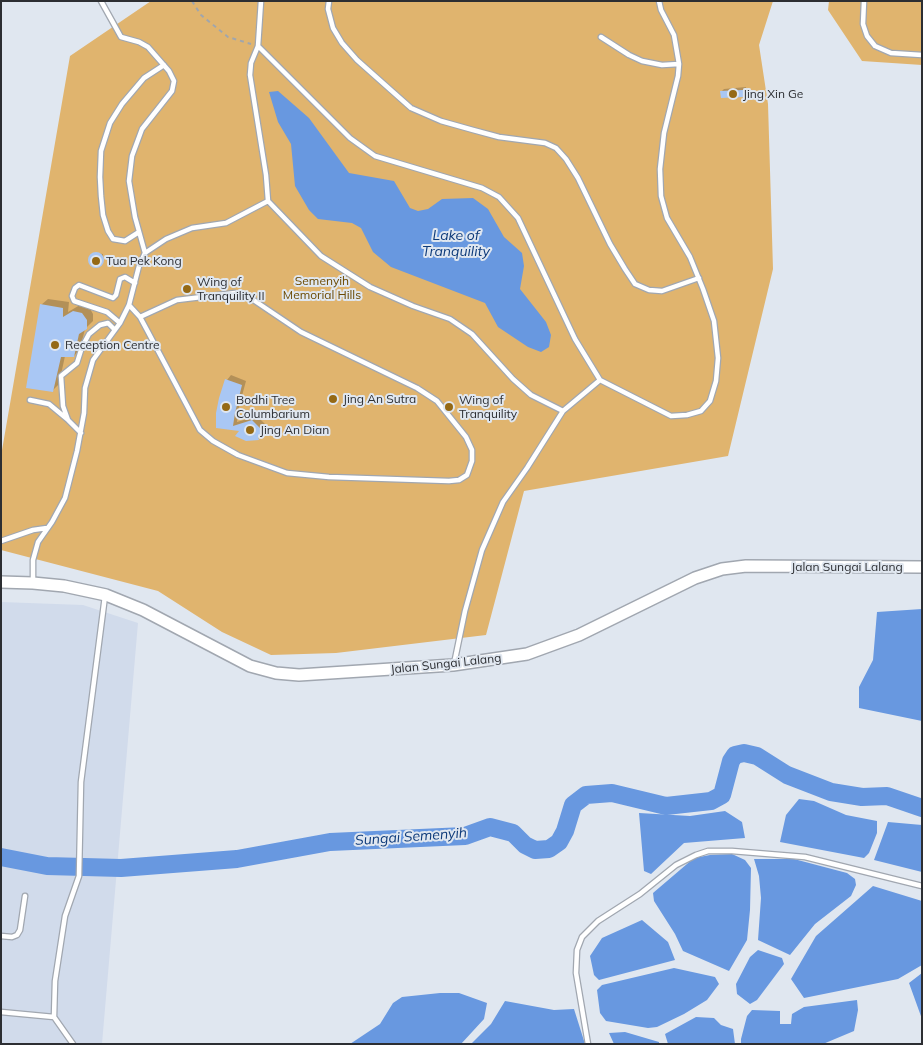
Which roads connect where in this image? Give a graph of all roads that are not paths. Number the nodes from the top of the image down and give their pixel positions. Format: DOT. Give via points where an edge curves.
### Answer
graph roads {
  1 [pos="101,1"];
  2 [pos="261,1"];
  3 [pos="329,1"];
  4 [pos="659,1"];
  5 [pos="864,1"];
  6 [pos="602,37"];
  7 [pos="258,46"];
  8 [pos="922,55"];
  9 [pos="679,64"];
  10 [pos="164,65"];
  11 [pos="268,201"];
  12 [pos="139,232"];
  13 [pos="145,253"];
  14 [pos="699,278"];
  15 [pos="135,283"];
  16 [pos="129,305"];
  17 [pos="140,317"];
  18 [pos="120,323"];
  19 [pos="115,330"];
  20 [pos="600,380"];
  21 [pos="30,400"];
  22 [pos="563,411"];
  23 [pos="68,420"];
  24 [pos="81,432"];
  25 [pos="47,528"];
  26 [pos="1,541"];
  27 [pos="922,567"];
  28 [pos="1,582"];
  29 [pos="33,583"];
  30 [pos="106,595"];
  31 [pos="453,665"];
  32 [pos="922,886"];
  33 [pos="24,896"];
  34 [pos="1,936"];
  35 [pos="1,1012"];
  36 [pos="54,1017"];
  37 [pos="73,1044"];
  38 [pos="588,1044"];
  1 -- 10 [label="lane" via="121,37 148,47"];
  2 -- 7 [label="lane"];
  3 -- 14 [label="lane" via="333,28 342,43 411,108 473,130 545,143 556,148 578,178 610,244 635,284 662,291"];
  4 -- 9 [label="lane" via="674,35"];
  5 -- 8 [label="lane" via="862,24 876,46 891,53"];
  6 -- 9 [label="lane" via="642,61"];
  7 -- 11 [label="lane" via="250,75"];
  7 -- 20 [label="lane" via="350,138 374,156 482,188 498,197 518,218 575,340"];
  9 -- 14 [label="lane" via="664,133 660,169 662,196 667,218"];
  10 -- 12 [label="lane" via="174,81 172,91 142,128 132,156 129,181"];
  10 -- 12 [label="lane" via="144,78 122,104 110,123 101,151 101,196 108,231 114,238 125,241"];
  11 -- 13 [label="lane" via="226,222 192,228"];
  11 -- 22 [label="lane" via="321,256 370,287 450,319 472,334 531,395"];
  12 -- 13 [label="lane"];
  13 -- 15 [label="lane"];
  14 -- 20 [label="lane" via="714,321 718,358 710,401 701,411 671,416"];
  15 -- 16 [label="lane"];
  15 -- 18 [label="lane" via="125,277 120,279 113,298 79,285 72,296 74,302 107,312"];
  16 -- 17 [label="lane"];
  16 -- 18 [label="lane"];
  17 -- 17 [label="lane" via="200,430 212,441 238,454 287,473 329,478 449,481 467,475 472,450 466,437 437,401 417,388 301,332 252,299 235,293 177,300"];
  18 -- 19 [label="lane"];
  19 -- 23 [label="lane" via="108,323 89,334 77,363 61,376 63,406"];
  19 -- 24 [label="lane" via="93,360 85,388"];
  20 -- 22 [label="lane"];
  21 -- 23 [label="lane" via="49,404"];
  22 -- 31 [label="lane" via="503,502 488,533"];
  23 -- 24 [label="lane"];
  24 -- 25 [label="lane" via="65,498"];
  25 -- 26 [label="lane"];
  25 -- 29 [label="lane" via="38,542 33,560"];
  27 -- 31 [label="street, Jalan Sungai Lalang" via="746,566 722,569 695,578 545,649"];
  28 -- 29 [label="street, Jalan Sungai Lalang"];
  29 -- 30 [label="street, Jalan Sungai Lalang"];
  30 -- 31 [label="street, Jalan Sungai Lalang" via="144,610 250,666 276,673 329,674"];
  30 -- 36 [label="lane" via="81,782 79,876 64,925 54,981"];
  32 -- 38 [label="lane" via="805,857 732,851 708,851 696,855 676,865 640,894 598,921 582,937 577,950 576,974"];
  33 -- 34 [label="lane" via="20,930 12,937"];
  35 -- 36 [label="lane"];
  36 -- 37 [label="lane"];
}
